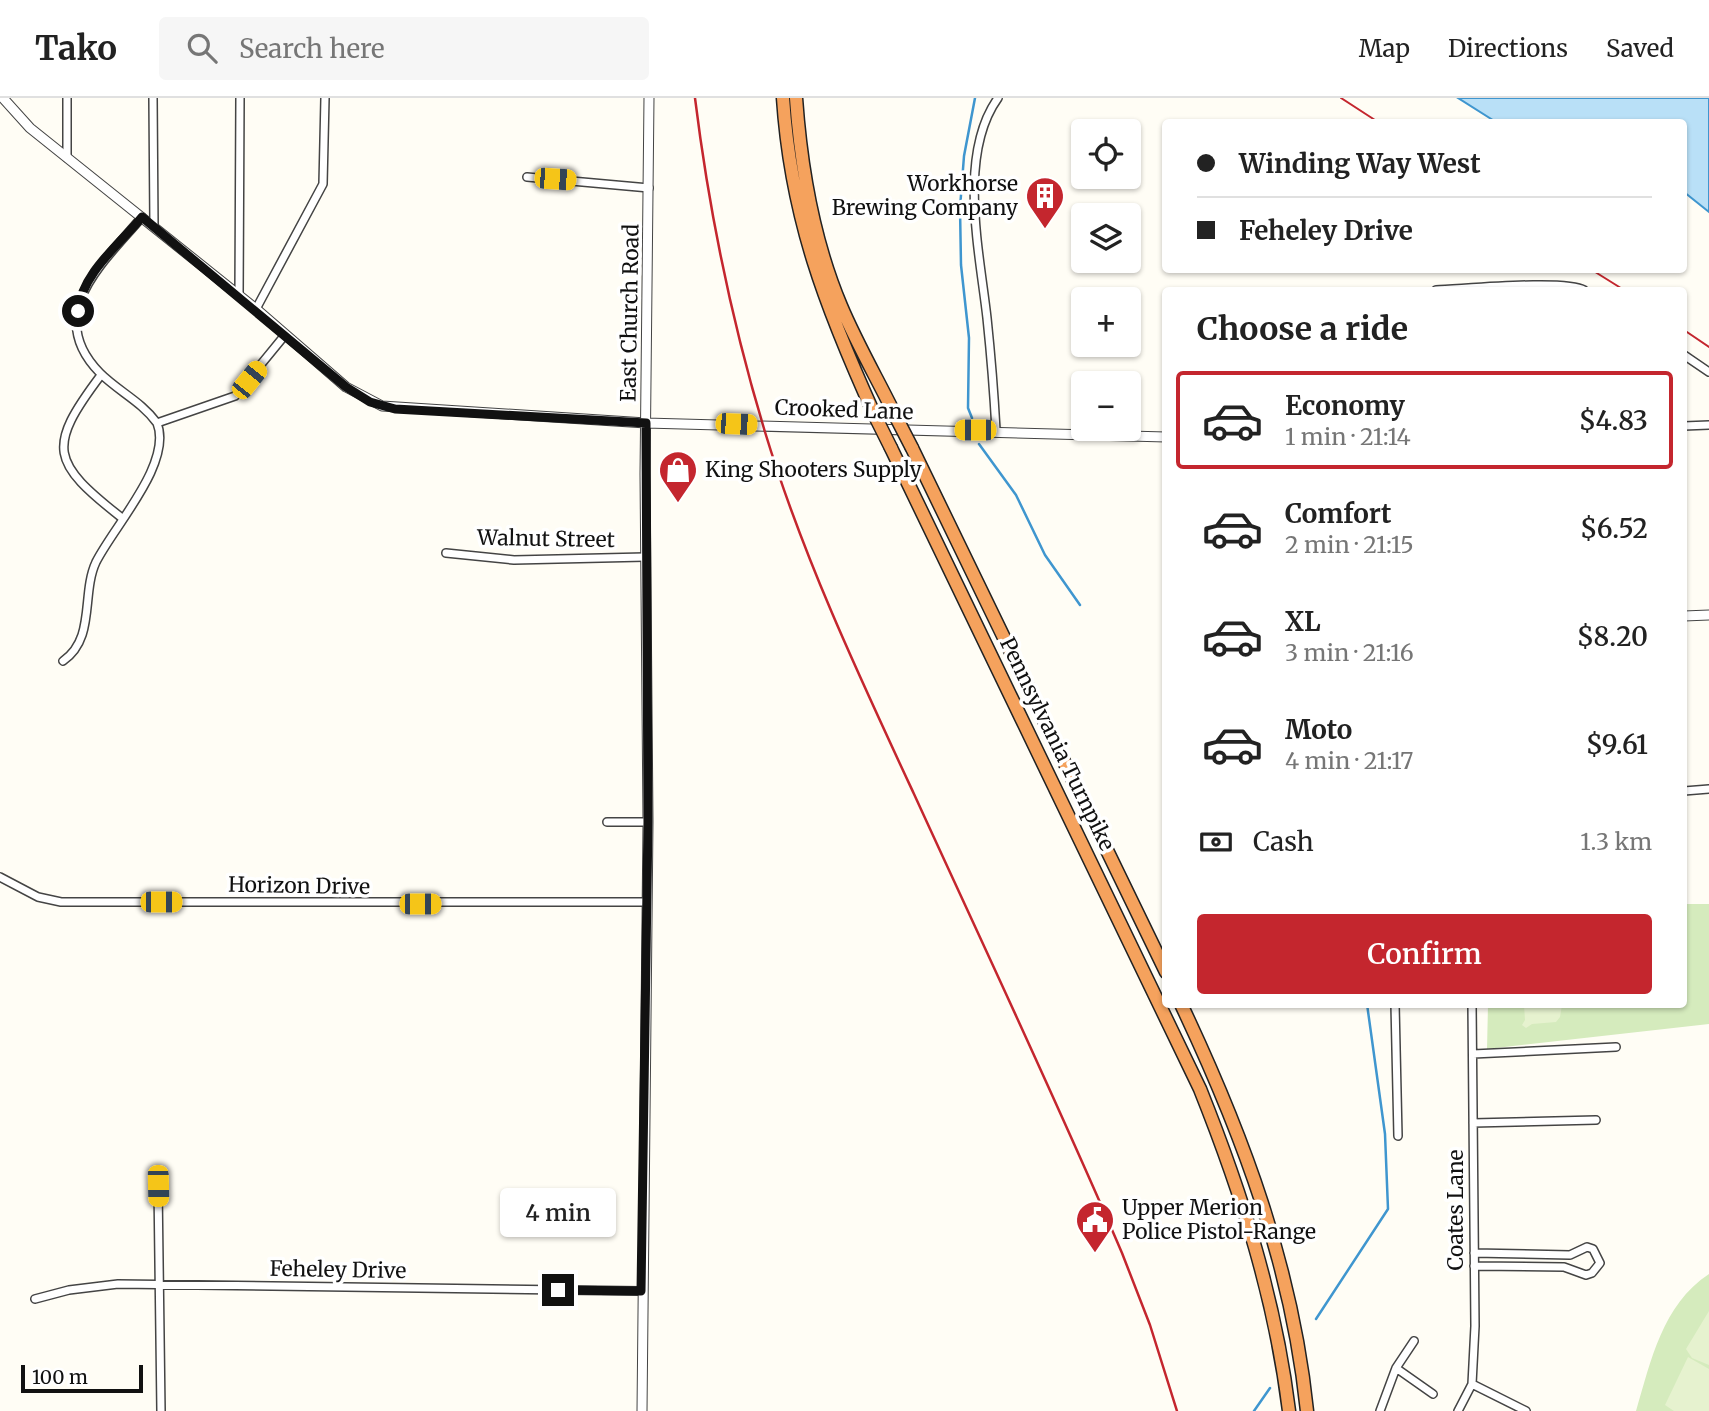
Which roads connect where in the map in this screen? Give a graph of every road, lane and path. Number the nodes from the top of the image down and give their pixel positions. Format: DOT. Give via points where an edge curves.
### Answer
graph roads {
  1 [pos="67,98"];
  2 [pos="153,98"];
  3 [pos="240,98"];
  4 [pos="325,98"];
  5 [pos="649,98"];
  6 [pos="783,98"];
  7 [pos="796,98"];
  8 [pos="998,98"];
  9 [pos="2,99"];
  10 [pos="66,158"];
  11 [pos="527,177"];
  12 [pos="649,188"];
  13 [pos="142,217"];
  14 [pos="154,226"];
  15 [pos="1529,287"];
  16 [pos="1580,287"];
  17 [pos="239,296"];
  18 [pos="256,310"];
  19 [pos="285,335"];
  20 [pos="1687,357"];
  21 [pos="1709,372"];
  22 [pos="102,375"];
  23 [pos="157,423"];
  24 [pos="646,423"];
  25 [pos="1709,425"];
  26 [pos="1687,426"];
  27 [pos="996,430"];
  28 [pos="1162,437"];
  29 [pos="122,519"];
  30 [pos="446,553"];
  31 [pos="645,557"];
  32 [pos="1709,615"];
  33 [pos="1687,616"];
  34 [pos="64,662"];
  35 [pos="1709,789"];
  36 [pos="1687,791"];
  37 [pos="607,822"];
  38 [pos="648,822"];
  39 [pos="0,877"];
  40 [pos="646,902"];
  41 [pos="1162,964"];
  42 [pos="1183,1008"];
  43 [pos="1395,1008"];
  44 [pos="1472,1008"];
  45 [pos="1616,1047"];
  46 [pos="1473,1054"];
  47 [pos="1596,1121"];
  48 [pos="1474,1124"];
  49 [pos="1398,1136"];
  50 [pos="158,1186"];
  51 [pos="1474,1253"];
  52 [pos="1474,1266"];
  53 [pos="160,1285"];
  54 [pos="641,1291"];
  55 [pos="35,1299"];
  56 [pos="1414,1341"];
  57 [pos="1395,1368"];
  58 [pos="1472,1384"];
  59 [pos="1433,1394"];
  60 [pos="161,1411"];
  61 [pos="642,1411"];
  62 [pos="1289,1411"];
  63 [pos="1307,1411"];
  64 [pos="1380,1411"];
  65 [pos="1458,1411"];
  66 [pos="1526,1411"];
  1 -- 10 [label="street"];
  2 -- 14 [label="street"];
  3 -- 17 [label="street"];
  4 -- 18 [label="street" via="323,184"];
  5 -- 12 [label="street, East Church Road"];
  6 -- 62 [label="highway, Pennsylvania Turnpike, bridge" via="790,168 814,272 837,332 1200,1089 1258,1250"];
  7 -- 41 [label="highway, Pennsylvania Turnpike, bridge" via="804,183 841,306"];
  8 -- 27 [label="street" via="980,141 975,190"];
  9 -- 10 [label="street, Crooked Lane"];
  10 -- 13 [label="street, Crooked Lane"];
  11 -- 12 [label="street"];
  12 -- 24 [label="street, East Church Road"];
  13 -- 14 [label="street, Crooked Lane"];
  13 -- 22 [label="street" via="90,277 79,302 80,340"];
  14 -- 17 [label="street, Crooked Lane"];
  15 -- 16 [label="street"];
  17 -- 18 [label="street, Crooked Lane"];
  18 -- 19 [label="street, Crooked Lane"];
  19 -- 23 [label="street" via="235,396"];
  19 -- 24 [label="street, Crooked Lane" via="346,387 382,406"];
  20 -- 21 [label="street"];
  22 -- 23 [label="street"];
  22 -- 29 [label="street" via="69,419 66,457 83,487"];
  23 -- 29 [label="street" via="161,438 156,460"];
  24 -- 27 [label="street, Crooked Lane"];
  24 -- 31 [label="street, East Church Road"];
  25 -- 26 [label="street"];
  27 -- 28 [label="street, Crooked Lane"];
  29 -- 34 [label="street" via="92,571 82,639"];
  30 -- 31 [label="street, Walnut Street" via="514,560"];
  31 -- 38 [label="street, East Church Road"];
  32 -- 33 [label="street"];
  35 -- 36 [label="street"];
  37 -- 38 [label="street"];
  38 -- 40 [label="street, East Church Road"];
  39 -- 40 [label="street, Horizon Drive" via="38,897 61,902"];
  40 -- 54 [label="street, East Church Road"];
  42 -- 63 [label="highway" via="1231,1113 1271,1226 1294,1322"];
  43 -- 49 [label="street"];
  44 -- 46 [label="street, Coates Lane"];
  45 -- 46 [label="street"];
  46 -- 48 [label="street, Coates Lane"];
  47 -- 48 [label="street"];
  48 -- 51 [label="street, Coates Lane"];
  50 -- 53 [label="street"];
  51 -- 52 [label="street, Coates Lane"];
  51 -- 52 [label="street" via="1570,1255 1587,1247 1600,1263 1586,1275 1564,1266"];
  52 -- 58 [label="street, Coates Lane"];
  53 -- 54 [label="street, Feheley Drive"];
  53 -- 55 [label="street, Feheley Drive" via="97,1285"];
  53 -- 60 [label="street"];
  54 -- 61 [label="street, East Church Road"];
  56 -- 57 [label="street"];
  57 -- 59 [label="street"];
  57 -- 64 [label="street"];
  58 -- 65 [label="street, Coates Lane"];
  58 -- 66 [label="street"];
}
